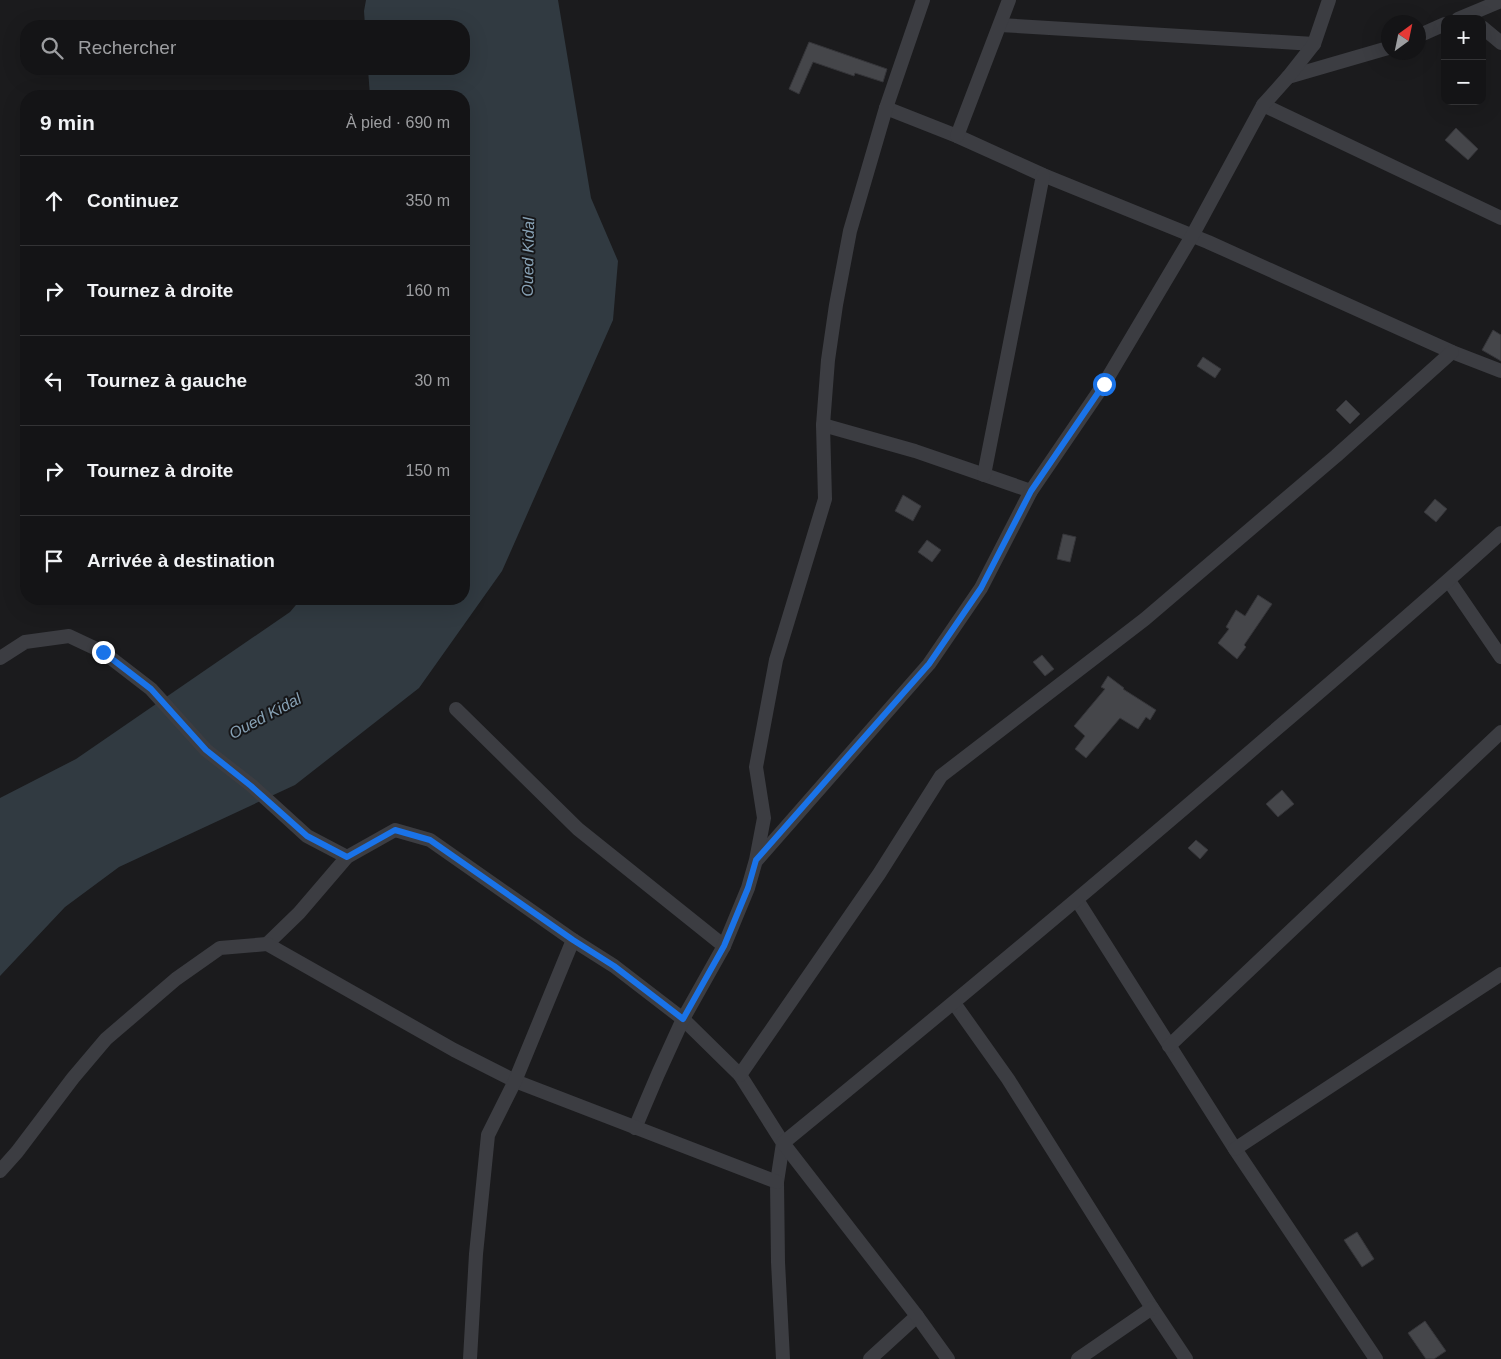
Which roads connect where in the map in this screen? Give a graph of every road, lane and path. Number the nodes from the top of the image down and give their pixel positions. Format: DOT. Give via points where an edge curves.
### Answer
graph roads {
  1 [pos="923,0"];
  2 [pos="1009,0"];
  3 [pos="1328,0"];
  4 [pos="1501,1"];
  5 [pos="1470,15"];
  6 [pos="1000,25"];
  7 [pos="1441,26"];
  8 [pos="1486,30"];
  9 [pos="1426,32"];
  10 [pos="1501,43"];
  11 [pos="1314,44"];
  12 [pos="1381,50"];
  13 [pos="1288,77"];
  14 [pos="1263,105"];
  15 [pos="886,108"];
  16 [pos="957,136"];
  17 [pos="1043,175"];
  18 [pos="1501,218"];
  19 [pos="1192,236"];
  20 [pos="1452,352"];
  21 [pos="1501,371"];
  22 [pos="823,425"];
  23 [pos="984,475"];
  24 [pos="1031,491"];
  25 [pos="1501,534"];
  26 [pos="1449,581"];
  27 [pos="0,658"];
  28 [pos="1501,658"];
  29 [pos="456,709"];
  30 [pos="1501,732"];
  31 [pos="347,857"];
  32 [pos="756,860"];
  33 [pos="1077,900"];
  34 [pos="573,940"];
  35 [pos="267,944"];
  36 [pos="724,946"];
  37 [pos="1501,974"];
  38 [pos="954,1003"];
  39 [pos="683,1019"];
  40 [pos="1170,1046"];
  41 [pos="740,1075"];
  42 [pos="515,1081"];
  43 [pos="636,1128"];
  44 [pos="783,1143"];
  45 [pos="1235,1149"];
  46 [pos="0,1171"];
  47 [pos="778,1182"];
  48 [pos="1152,1308"];
  49 [pos="918,1316"];
  50 [pos="470,1359"];
  51 [pos="783,1359"];
  52 [pos="870,1359"];
  53 [pos="948,1359"];
  54 [pos="1078,1359"];
  55 [pos="1186,1359"];
  56 [pos="1376,1359"];
  1 -- 15 [label="street"];
  2 -- 6 [label="street"];
  3 -- 11 [label="street"];
  4 -- 5 [label="street"];
  6 -- 11 [label="street"];
  6 -- 16 [label="street"];
  7 -- 9 [label="street"];
  8 -- 10 [label="street"];
  11 -- 13 [label="street"];
  12 -- 13 [label="street"];
  13 -- 14 [label="street"];
  14 -- 18 [label="street"];
  14 -- 19 [label="street"];
  15 -- 16 [label="street"];
  15 -- 22 [label="street" via="850,231 836,305"];
  16 -- 17 [label="street"];
  17 -- 19 [label="street"];
  17 -- 23 [label="street"];
  19 -- 20 [label="street"];
  19 -- 24 [label="street" via="1104,384"];
  20 -- 21 [label="street"];
  20 -- 41 [label="street" via="1145,619 941,776 879,874"];
  22 -- 23 [label="street"];
  22 -- 32 [label="street" via="826,499 776,660 756,767 764,818"];
  23 -- 24 [label="street"];
  24 -- 32 [label="street" via="981,588 929,664"];
  25 -- 26 [label="street"];
  26 -- 28 [label="street"];
  26 -- 33 [label="street"];
  27 -- 31 [label="street" via="25,642 69,636 103,652 151,689 206,750 307,836"];
  29 -- 36 [label="street" via="578,828"];
  30 -- 40 [label="street"];
  31 -- 34 [label="street" via="395,830 430,840"];
  31 -- 35 [label="street"];
  32 -- 36 [label="street"];
  33 -- 38 [label="street"];
  33 -- 40 [label="street"];
  34 -- 39 [label="street" via="614,966"];
  34 -- 42 [label="street"];
  35 -- 42 [label="street"];
  35 -- 46 [label="street" via="220,948 176,979 106,1038"];
  36 -- 39 [label="street"];
  37 -- 45 [label="street"];
  38 -- 44 [label="street"];
  38 -- 48 [label="street" via="1008,1079"];
  39 -- 41 [label="street"];
  39 -- 43 [label="street"];
  40 -- 45 [label="street"];
  41 -- 44 [label="street"];
  42 -- 43 [label="street"];
  42 -- 50 [label="street" via="488,1135"];
  43 -- 47 [label="street"];
  44 -- 47 [label="street"];
  44 -- 49 [label="street"];
  45 -- 56 [label="street"];
  47 -- 51 [label="street"];
  48 -- 54 [label="street"];
  48 -- 55 [label="street"];
  49 -- 52 [label="street"];
  49 -- 53 [label="street"];
}
